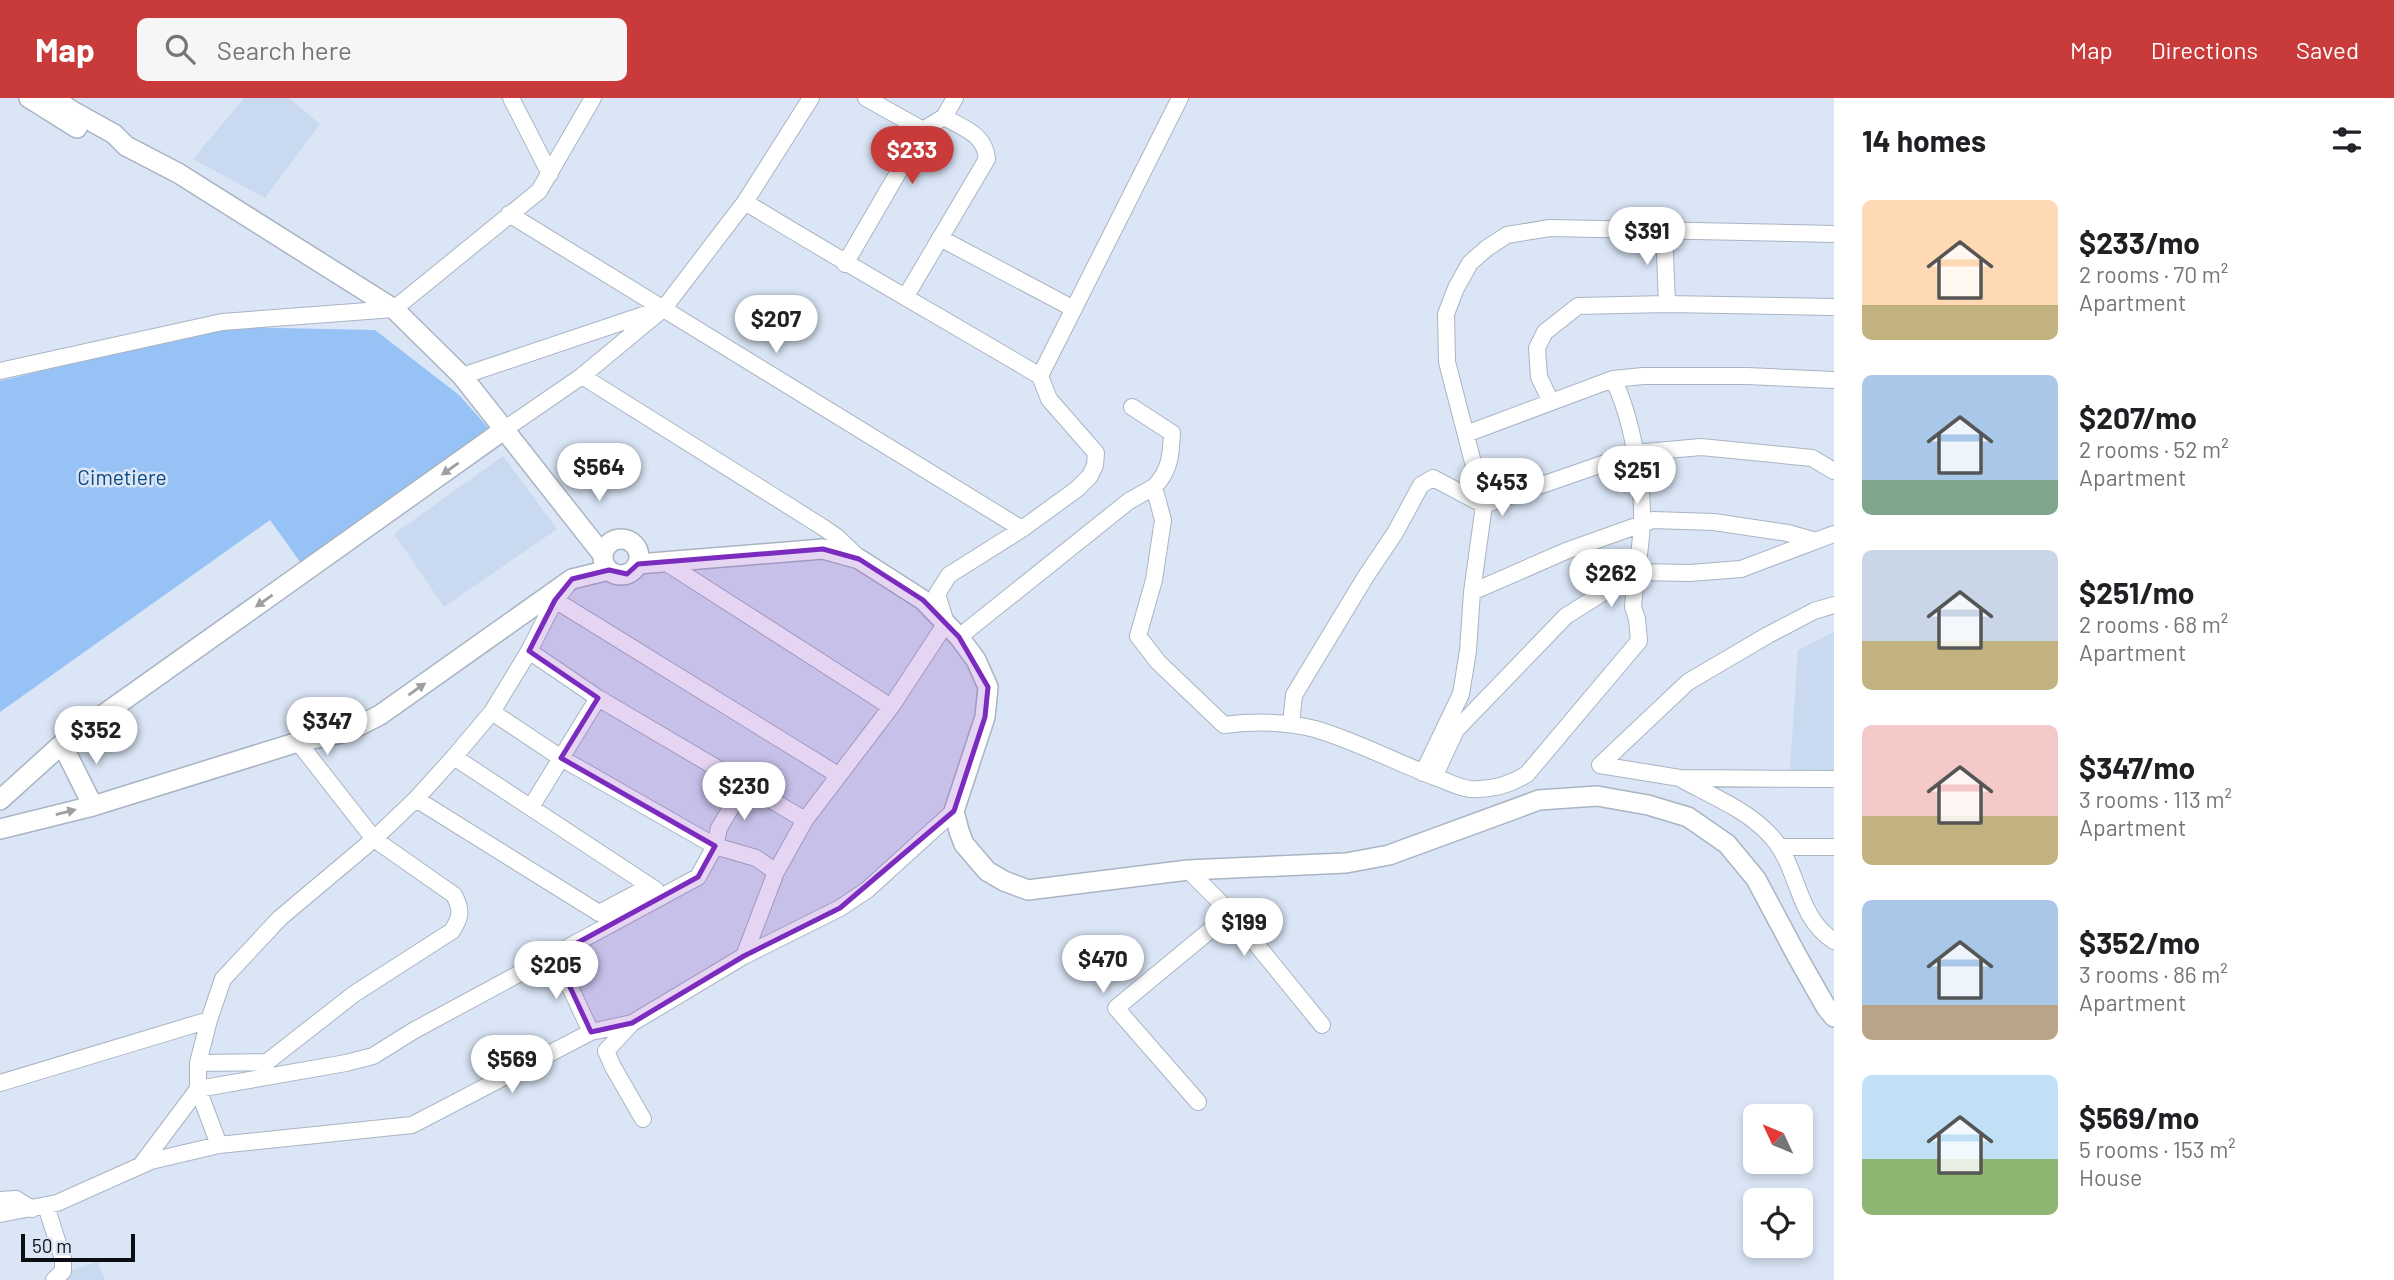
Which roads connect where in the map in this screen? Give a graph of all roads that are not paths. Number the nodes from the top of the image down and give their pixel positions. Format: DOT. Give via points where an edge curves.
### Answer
graph roads {
  1 [pos="29,98"];
  2 [pos="55,98"];
  3 [pos="511,98"];
  4 [pos="593,98"];
  5 [pos="811,98"];
  6 [pos="866,98"];
  7 [pos="955,98"];
  8 [pos="1180,98"];
  9 [pos="944,117"];
  10 [pos="923,130"];
  11 [pos="126,146"];
  12 [pos="550,174"];
  13 [pos="745,202"];
  14 [pos="509,214"];
  15 [pos="1664,229"];
  16 [pos="1834,234"];
  17 [pos="940,238"];
  18 [pos="845,264"];
  19 [pos="906,296"];
  20 [pos="1667,304"];
  21 [pos="1834,307"];
  22 [pos="664,308"];
  23 [pos="394,309"];
  24 [pos="1074,309"];
  25 [pos="0,372"];
  26 [pos="462,376"];
  27 [pos="582,376"];
  28 [pos="1040,376"];
  29 [pos="1613,379"];
  30 [pos="1834,380"];
  31 [pos="1551,402"];
  32 [pos="1132,407"];
  33 [pos="505,429"];
  34 [pos="1465,433"];
  35 [pos="1634,453"];
  36 [pos="1834,471"];
  37 [pos="1154,487"];
  38 [pos="1484,505"];
  39 [pos="1642,524"];
  40 [pos="1023,529"];
  41 [pos="1834,534"];
  42 [pos="1816,541"];
  43 [pos="609,555"];
  44 [pos="862,561"];
  45 [pos="665,562"];
  46 [pos="638,564"];
  47 [pos="1636,572"];
  48 [pos="572,579"];
  49 [pos="1472,592"];
  50 [pos="555,600"];
  51 [pos="1834,605"];
  52 [pos="953,630"];
  53 [pos="529,651"];
  54 [pos="598,698"];
  55 [pos="891,706"];
  56 [pos="492,712"];
  57 [pos="1291,724"];
  58 [pos="298,742"];
  59 [pos="62,744"];
  60 [pos="454,757"];
  61 [pos="561,758"];
  62 [pos="838,775"];
  63 [pos="1429,775"];
  64 [pos="1680,778"];
  65 [pos="1834,779"];
  66 [pos="744,786"];
  67 [pos="416,799"];
  68 [pos="0,800"];
  69 [pos="93,806"];
  70 [pos="531,807"];
  71 [pos="954,811"];
  72 [pos="805,820"];
  73 [pos="0,829"];
  74 [pos="374,839"];
  75 [pos="715,846"];
  76 [pos="1779,847"];
  77 [pos="1834,847"];
  78 [pos="1188,870"];
  79 [pos="776,872"];
  80 [pos="650,886"];
  81 [pos="665,896"];
  82 [pos="1231,913"];
  83 [pos="1834,941"];
  84 [pos="555,955"];
  85 [pos="744,956"];
  86 [pos="1834,1017"];
  87 [pos="209,1020"];
  88 [pos="632,1023"];
  89 [pos="1322,1025"];
  90 [pos="591,1032"];
  91 [pos="198,1063"];
  92 [pos="0,1083"];
  93 [pos="198,1088"];
  94 [pos="1198,1102"];
  95 [pos="643,1119"];
  96 [pos="219,1145"];
  97 [pos="140,1166"];
  98 [pos="0,1200"];
  99 [pos="39,1207"];
  100 [pos="0,1214"];
  101 [pos="54,1280"];
  1 -- 11 [label="main road" via="96,138"];
  2 -- 11 [label="main road"];
  3 -- 12 [label="street"];
  4 -- 12 [label="street"];
  5 -- 13 [label="street"];
  6 -- 10 [label="street"];
  7 -- 9 [label="street"];
  8 -- 24 [label="street"];
  9 -- 10 [label="street"];
  9 -- 17 [label="street" via="979,137 987,159"];
  10 -- 18 [label="street"];
  11 -- 23 [label="main road" via="189,180"];
  12 -- 14 [label="street" via="539,191"];
  13 -- 18 [label="street"];
  13 -- 22 [label="street"];
  14 -- 22 [label="street"];
  14 -- 23 [label="street"];
  15 -- 16 [label="street"];
  15 -- 20 [label="street"];
  15 -- 34 [label="street" via="1550,228 1507,235 1470,263 1446,314 1447,362"];
  17 -- 19 [label="street"];
  17 -- 24 [label="street"];
  18 -- 19 [label="street"];
  19 -- 28 [label="street"];
  20 -- 21 [label="street"];
  20 -- 31 [label="street" via="1578,306 1545,332 1536,360"];
  22 -- 26 [label="street"];
  22 -- 27 [label="street"];
  22 -- 40 [label="street"];
  23 -- 25 [label="street" via="222,322"];
  23 -- 26 [label="main road"];
  24 -- 28 [label="street"];
  26 -- 33 [label="main road"];
  27 -- 33 [label="street"];
  27 -- 44 [label="street" via="831,533"];
  28 -- 40 [label="street" via="1049,399 1096,453 1095,465 1090,477"];
  29 -- 30 [label="street" via="1747,376"];
  29 -- 31 [label="street"];
  29 -- 35 [label="street"];
  31 -- 34 [label="street"];
  32 -- 37 [label="street" via="1172,433 1171,459"];
  33 -- 43 [label="main road"];
  33 -- 59 [label="main road, one-way"];
  34 -- 38 [label="street"];
  35 -- 36 [label="street" via="1702,447 1812,458"];
  35 -- 38 [label="street"];
  35 -- 39 [label="street"];
  37 -- 52 [label="street"];
  37 -- 57 [label="street" via="1163,520 1154,580 1138,636 1158,662 1224,725 1256,721"];
  38 -- 49 [label="street"];
  38 -- 57 [label="street" via="1433,478 1421,485 1294,695"];
  39 -- 42 [label="street" via="1653,520 1714,522"];
  39 -- 47 [label="street"];
  39 -- 49 [label="street"];
  40 -- 52 [label="street" via="949,575 937,594"];
  41 -- 42 [label="street"];
  42 -- 47 [label="street" via="1741,569"];
  43 -- 46 [label="main road" via="614,574 627,574"];
  43 -- 46 [label="main road" via="620,538 639,551"];
  43 -- 48 [label="main road"];
  44 -- 45 [label="main road" via="823,549"];
  44 -- 52 [label="main road" via="923,600"];
  45 -- 46 [label="main road"];
  45 -- 55 [label="street"];
  47 -- 63 [label="street" via="1566,616 1457,730"];
  47 -- 63 [label="street" via="1633,607 1639,641 1527,774 1510,785 1471,789"];
  48 -- 50 [label="street"];
  58 -- 48 [label="main road, one-way" via="347,732 380,715"];
  49 -- 63 [label="street" via="1461,694"];
  50 -- 53 [label="street"];
  50 -- 62 [label="street"];
  51 -- 64 [label="street" via="1779,629 1688,682 1600,765"];
  52 -- 55 [label="street"];
  52 -- 71 [label="main road" via="976,660 988,687 985,717"];
  53 -- 54 [label="street"];
  53 -- 56 [label="street"];
  54 -- 61 [label="street"];
  54 -- 66 [label="street"];
  55 -- 62 [label="street"];
  56 -- 60 [label="street"];
  56 -- 61 [label="street"];
  57 -- 63 [label="street" via="1350,742"];
  58 -- 69 [label="main road"];
  58 -- 74 [label="street"];
  59 -- 68 [label="main road"];
  59 -- 69 [label="main road"];
  60 -- 67 [label="street"];
  60 -- 70 [label="street"];
  61 -- 70 [label="street"];
  61 -- 75 [label="street"];
  62 -- 72 [label="street"];
  64 -- 65 [label="street"];
  64 -- 76 [label="street" via="1745,815"];
  66 -- 72 [label="street"];
  66 -- 75 [label="street" via="719,828"];
  67 -- 74 [label="street"];
  67 -- 80 [label="street" via="599,913"];
  73 -- 69 [label="main road, one-way"];
  70 -- 80 [label="street"];
  71 -- 78 [label="main road" via="964,845 976,860 1004,881 1028,890"];
  71 -- 85 [label="street" via="858,896"];
  72 -- 79 [label="street"];
  74 -- 87 [label="street" via="280,918 242,957 223,979"];
  74 -- 91 [label="street" via="454,895 461,918 452,931 354,994 267,1062"];
  75 -- 79 [label="street" via="756,858"];
  75 -- 81 [label="street" via="698,877"];
  76 -- 77 [label="street"];
  76 -- 83 [label="street" via="1809,917"];
  78 -- 82 [label="street"];
  78 -- 86 [label="main road" via="1335,864 1389,855 1539,800 1597,796 1648,805 1688,817 1727,844 1756,879"];
  79 -- 85 [label="street"];
  80 -- 81 [label="street"];
  81 -- 84 [label="street"];
  82 -- 89 [label="street"];
  82 -- 94 [label="street" via="1116,1008"];
  84 -- 90 [label="street"];
  84 -- 93 [label="street" via="373,1056"];
  85 -- 88 [label="street"];
  87 -- 91 [label="street"];
  87 -- 92 [label="street"];
  88 -- 90 [label="street"];
  88 -- 95 [label="street" via="606,1051"];
  90 -- 96 [label="street" via="412,1125"];
  91 -- 93 [label="street"];
  93 -- 96 [label="street"];
  93 -- 97 [label="street"];
  96 -- 97 [label="street"];
  97 -- 99 [label="street"];
  98 -- 99 [label="street" via="16,1199"];
  99 -- 100 [label="street"];
  99 -- 101 [label="street" via="63,1259 63,1271"];
}
